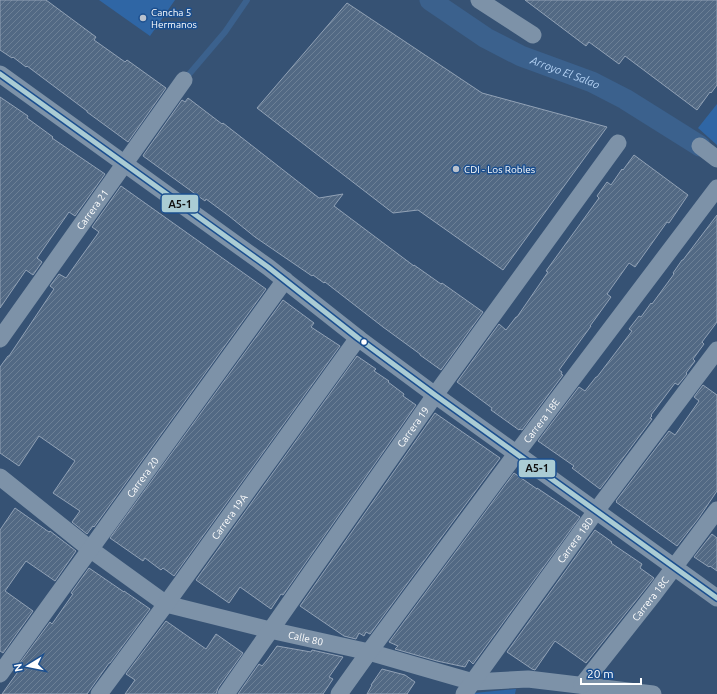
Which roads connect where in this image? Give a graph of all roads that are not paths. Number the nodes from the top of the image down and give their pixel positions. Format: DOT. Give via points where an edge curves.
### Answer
graph roads {
  1 [pos="479,0"];
  2 [pos="533,35"];
  3 [pos="0,74"];
  4 [pos="184,80"];
  5 [pos="618,143"];
  6 [pos="700,146"];
  7 [pos="717,159"];
  8 [pos="125,164"];
  9 [pos="717,188"];
  10 [pos="285,280"];
  11 [pos="358,338"];
  12 [pos="0,339"];
  13 [pos="717,350"];
  14 [pos="435,395"];
  15 [pos="516,454"];
  16 [pos="0,477"];
  17 [pos="717,510"];
  18 [pos="596,511"];
  19 [pos="90,549"];
  20 [pos="674,567"];
  21 [pos="717,598"];
  22 [pos="166,604"];
  23 [pos="270,630"];
  24 [pos="369,652"];
  25 [pos="0,674"];
  26 [pos="582,685"];
  27 [pos="527,686"];
  28 [pos="469,688"];
  29 [pos="99,694"];
  30 [pos="226,694"];
  31 [pos="339,694"];
  32 [pos="653,694"];
  1 -- 2 [label="street"];
  3 -- 8 [label="street"];
  4 -- 8 [label="street, Carrera 21"];
  5 -- 14 [label="street, Carrera 19"];
  6 -- 7 [label="street"];
  8 -- 10 [label="street"];
  8 -- 12 [label="street, Carrera 21"];
  9 -- 15 [label="street, Carrera 18E"];
  10 -- 11 [label="street"];
  10 -- 19 [label="street, Carrera 20"];
  11 -- 14 [label="street"];
  11 -- 22 [label="street, Carrera 19A"];
  13 -- 18 [label="street, Carrera 18D"];
  14 -- 15 [label="street"];
  14 -- 23 [label="street, Carrera 19"];
  15 -- 18 [label="street"];
  15 -- 24 [label="street, Carrera 18E"];
  16 -- 19 [label="street, Calle 80"];
  17 -- 20 [label="street, Carrera 18C"];
  18 -- 20 [label="street"];
  18 -- 28 [label="street, Carrera 18D"];
  19 -- 22 [label="street, Calle 80"];
  19 -- 25 [label="street, Carrera 20"];
  20 -- 21 [label="street"];
  20 -- 26 [label="street, Carrera 18C"];
  22 -- 23 [label="street, Calle 80"];
  22 -- 29 [label="street, Carrera 19A"];
  23 -- 24 [label="street, Calle 80"];
  23 -- 30 [label="street, Carrera 19"];
  24 -- 28 [label="street, Calle 80"];
  24 -- 31 [label="street, Carrera 18E"];
  26 -- 27 [label="street, Calle 80"];
  26 -- 32 [label="street, Calle 80"];
  27 -- 28 [label="street, Calle 80"];
}
